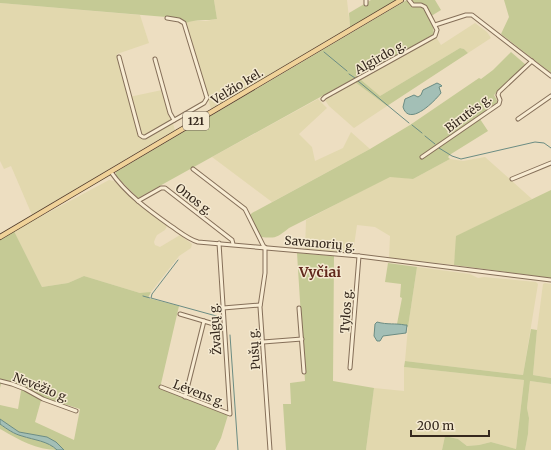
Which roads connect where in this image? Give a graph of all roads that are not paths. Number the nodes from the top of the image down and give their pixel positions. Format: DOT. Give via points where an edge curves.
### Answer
graph roads {
  1 [pos="401,0"];
  2 [pos="409,0"];
  3 [pos="167,18"];
  4 [pos="435,25"];
  5 [pos="120,57"];
  6 [pos="155,59"];
  7 [pos="532,61"];
  8 [pos="551,76"];
  9 [pos="551,96"];
  10 [pos="324,99"];
  11 [pos="185,114"];
  12 [pos="518,119"];
  13 [pos="174,120"];
  14 [pos="190,125"];
  15 [pos="422,157"];
  16 [pos="551,163"];
  17 [pos="193,169"];
  18 [pos="111,172"];
  19 [pos="512,179"];
  20 [pos="138,201"];
  21 [pos="0,237"];
  22 [pos="219,243"];
  23 [pos="233,244"];
  24 [pos="264,247"];
  25 [pos="359,256"];
  26 [pos="551,280"];
  27 [pos="260,305"];
  28 [pos="223,308"];
  29 [pos="300,308"];
  30 [pos="180,314"];
  31 [pos="204,321"];
  32 [pos="224,326"];
  33 [pos="302,339"];
  34 [pos="263,342"];
  35 [pos="350,368"];
  36 [pos="304,372"];
  37 [pos="0,381"];
  38 [pos="161,387"];
  39 [pos="185,397"];
  40 [pos="76,411"];
  41 [pos="230,414"];
  42 [pos="270,450"];
  1 -- 14 [label="main road, Velžio kel. / 121"];
  2 -- 4 [label="street" via="413,5 424,7"];
  3 -- 11 [label="street" via="184,23 207,100"];
  4 -- 7 [label="street" via="472,15"];
  4 -- 10 [label="street, Algirdo g." via="437,32 433,37"];
  5 -- 13 [label="street" via="141,136 145,137"];
  6 -- 13 [label="street"];
  7 -- 8 [label="street"];
  7 -- 15 [label="street, Birutės g." via="499,92 499,104"];
  9 -- 12 [label="street"];
  11 -- 13 [label="street"];
  11 -- 14 [label="street"];
  14 -- 18 [label="main road, Velžio kel. / 121"];
  16 -- 19 [label="street"];
  17 -- 24 [label="street" via="245,209"];
  18 -- 20 [label="street, Savanorių g."];
  18 -- 21 [label="main road, Velžio kel. / 121"];
  20 -- 22 [label="street, Savanorių g." via="191,239"];
  20 -- 23 [label="street, Onos g." via="160,188 165,188 232,240"];
  22 -- 23 [label="street, Savanorių g."];
  22 -- 28 [label="street, Žvalgų g."];
  23 -- 24 [label="street, Savanorių g."];
  24 -- 25 [label="street, Savanorių g."];
  24 -- 27 [label="street, Pušų g." via="265,273"];
  25 -- 26 [label="street, Savanorių g."];
  25 -- 35 [label="street, Tylos g."];
  27 -- 28 [label="street"];
  27 -- 34 [label="street, Pušų g."];
  28 -- 32 [label="street, Žvalgų g."];
  29 -- 33 [label="street"];
  30 -- 31 [label="street"];
  31 -- 32 [label="street"];
  31 -- 39 [label="street"];
  32 -- 41 [label="street, Žvalgų g."];
  33 -- 34 [label="street"];
  33 -- 36 [label="street"];
  34 -- 42 [label="street, Pušų g."];
  37 -- 40 [label="street, Nevėžio g."];
  38 -- 39 [label="street, Lėvens g."];
  39 -- 41 [label="street, Lėvens g."];
}
